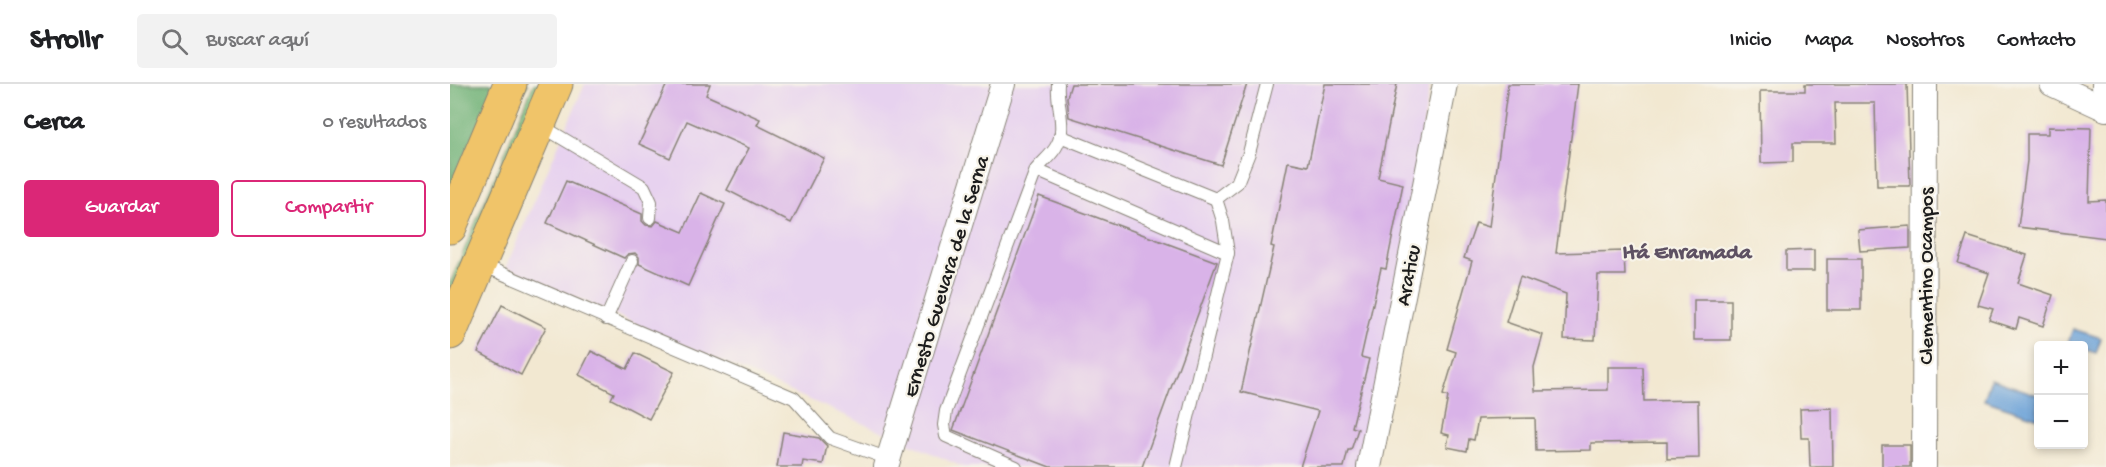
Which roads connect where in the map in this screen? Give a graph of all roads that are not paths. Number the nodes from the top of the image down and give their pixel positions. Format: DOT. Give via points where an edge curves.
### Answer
graph roads {
  1 [pos="510,84"];
  2 [pos="556,84"];
  3 [pos="1003,84"];
  4 [pos="1058,84"];
  5 [pos="1267,84"];
  6 [pos="1445,84"];
  7 [pos="1925,84"];
  8 [pos="2052,84"];
  9 [pos="2104,84"];
  10 [pos="2105,108"];
  11 [pos="538,124"];
  12 [pos="1060,136"];
  13 [pos="1036,170"];
  14 [pos="1216,199"];
  15 [pos="650,218"];
  16 [pos="450,227"];
  17 [pos="1228,253"];
  18 [pos="632,261"];
  19 [pos="479,264"];
  20 [pos="606,319"];
  21 [pos="450,333"];
  22 [pos="894,464"];
  23 [pos="1374,466"];
  24 [pos="1016,467"];
  25 [pos="1176,467"];
  26 [pos="1924,467"];
  1 -- 16 [label="main road"];
  2 -- 11 [label="main road"];
  3 -- 22 [label="street, Ernesto Guevara de la Serna"];
  4 -- 12 [label="lane"];
  5 -- 14 [label="lane" via="1237,183"];
  6 -- 23 [label="street, Araticu"];
  7 -- 26 [label="street, Clementino Ocampos"];
  8 -- 10 [label="street"];
  9 -- 10 [label="street"];
  11 -- 15 [label="lane" via="644,187 651,202"];
  11 -- 19 [label="main road"];
  12 -- 13 [label="lane"];
  12 -- 14 [label="lane"];
  13 -- 17 [label="lane"];
  13 -- 24 [label="lane" via="944,425 946,436"];
  14 -- 17 [label="lane"];
  17 -- 25 [label="lane"];
  18 -- 20 [label="lane"];
  19 -- 20 [label="lane"];
  19 -- 21 [label="main road"];
  20 -- 22 [label="lane" via="794,398 830,438"];
}
